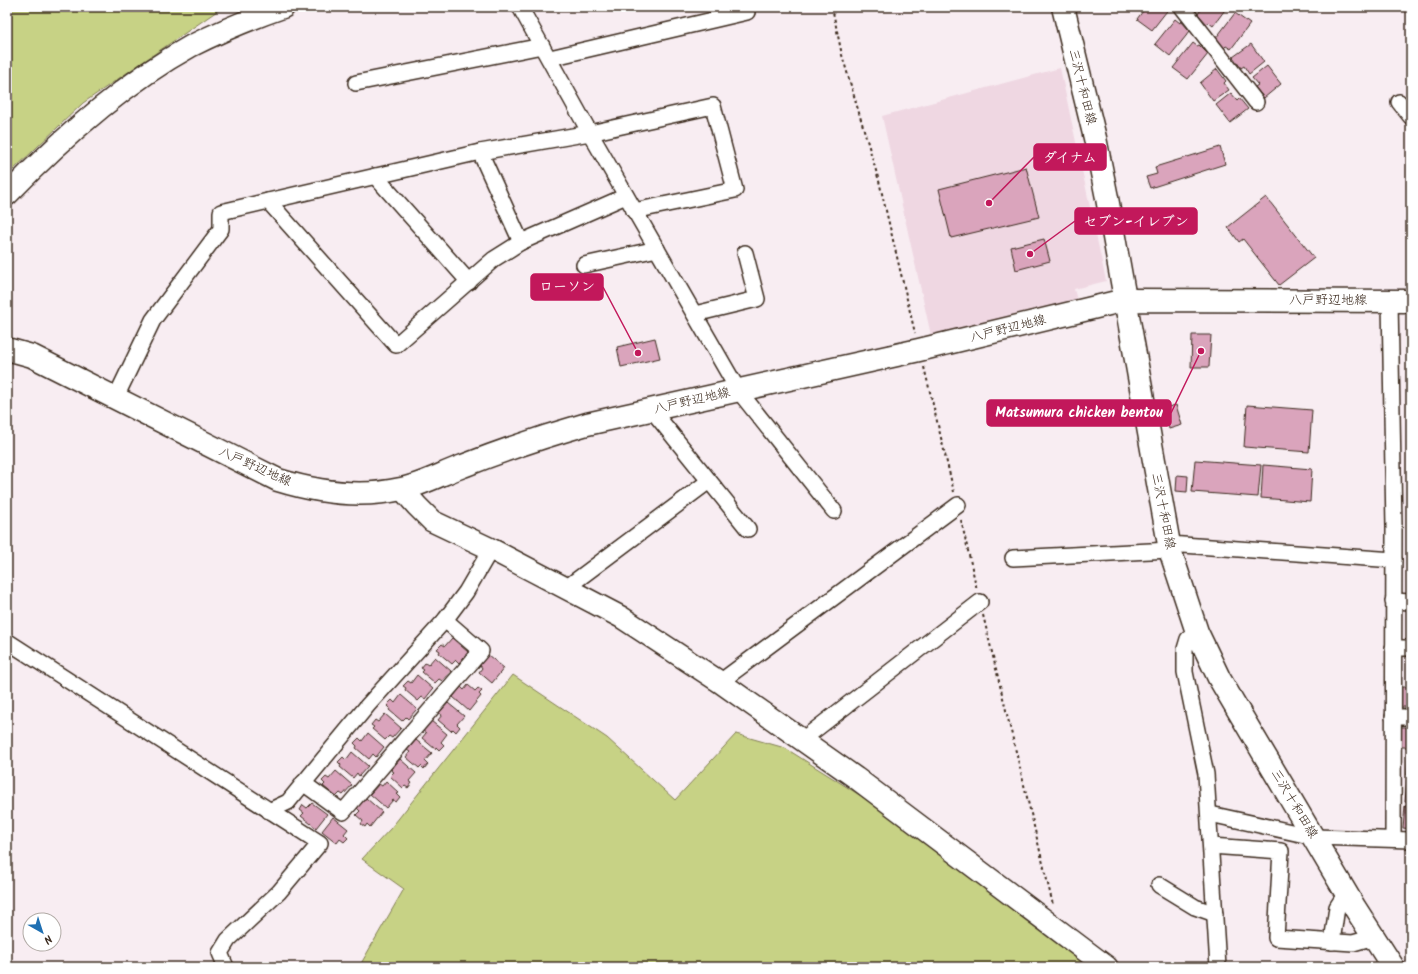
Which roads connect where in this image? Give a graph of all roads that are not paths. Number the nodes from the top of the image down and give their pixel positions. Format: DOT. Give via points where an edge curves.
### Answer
graph roads {
  1 [pos="520,7"];
  2 [pos="1063,7"];
  3 [pos="1182,7"];
  4 [pos="278,8"];
  5 [pos="747,12"];
  6 [pos="546,52"];
  7 [pos="356,83"];
  8 [pos="1256,102"];
  9 [pos="1399,102"];
  10 [pos="1411,117"];
  11 [pos="590,133"];
  12 [pos="480,152"];
  13 [pos="374,176"];
  14 [pos="7,195"];
  15 [pos="626,196"];
  16 [pos="268,201"];
  17 [pos="634,211"];
  18 [pos="522,242"];
  19 [pos="657,249"];
  20 [pos="745,253"];
  21 [pos="584,265"];
  22 [pos="469,282"];
  23 [pos="1125,300"];
  24 [pos="1401,301"];
  25 [pos="695,314"];
  26 [pos="7,349"];
  27 [pos="738,390"];
  28 [pos="115,399"];
  29 [pos="652,410"];
  30 [pos="709,481"];
  31 [pos="402,489"];
  32 [pos="958,505"];
  33 [pos="834,511"];
  34 [pos="748,529"];
  35 [pos="1169,547"];
  36 [pos="491,549"];
  37 [pos="1013,558"];
  38 [pos="1394,560"];
  39 [pos="566,588"];
  40 [pos="980,602"];
  41 [pos="1394,602"];
  42 [pos="1411,602"];
  43 [pos="445,620"];
  44 [pos="1197,632"];
  45 [pos="7,641"];
  46 [pos="1393,648"];
  47 [pos="1411,648"];
  48 [pos="720,682"];
  49 [pos="1393,717"];
  50 [pos="1411,717"];
  51 [pos="802,740"];
  52 [pos="303,783"];
  53 [pos="269,811"];
  54 [pos="1210,814"];
  55 [pos="1314,837"];
  56 [pos="1394,839"];
  57 [pos="1411,840"];
  58 [pos="1211,846"];
  59 [pos="1159,885"];
  60 [pos="1346,893"];
  61 [pos="1215,914"];
  62 [pos="1374,937"];
  63 [pos="1332,942"];
  64 [pos="1103,966"];
  65 [pos="226,967"];
  66 [pos="1218,967"];
  67 [pos="1393,967"];
  1 -- 6 [label="street"];
  2 -- 23 [label="main road, 三沢十和田線" via="1095,138"];
  3 -- 8 [label="street"];
  4 -- 14 [label="street" via="191,46 141,77 76,130"];
  5 -- 6 [label="street"];
  6 -- 7 [label="street"];
  6 -- 11 [label="street"];
  9 -- 10 [label="street"];
  11 -- 12 [label="street"];
  11 -- 15 [label="street"];
  11 -- 17 [label="street" via="713,106 735,190"];
  12 -- 13 [label="street"];
  12 -- 18 [label="street"];
  13 -- 16 [label="street"];
  13 -- 22 [label="street"];
  15 -- 17 [label="street"];
  15 -- 18 [label="street"];
  16 -- 22 [label="street" via="396,345"];
  16 -- 28 [label="street" via="220,212 221,229 153,320"];
  17 -- 19 [label="street"];
  18 -- 22 [label="street" via="494,259"];
  19 -- 21 [label="street"];
  19 -- 25 [label="street"];
  20 -- 25 [label="street" via="757,299"];
  23 -- 24 [label="main road, 八戸野辺地線"];
  23 -- 27 [label="main road, 八戸野辺地線" via="920,350"];
  23 -- 35 [label="main road, 三沢十和田線"];
  24 -- 38 [label="street"];
  25 -- 27 [label="street"];
  26 -- 28 [label="main road, 八戸野辺地線" via="32,356"];
  27 -- 29 [label="main road, 八戸野辺地線"];
  27 -- 33 [label="street"];
  28 -- 31 [label="main road, 八戸野辺地線" via="278,480 301,487 345,493 375,493"];
  29 -- 30 [label="street"];
  29 -- 31 [label="main road, 八戸野辺地線" via="540,437"];
  30 -- 34 [label="street"];
  30 -- 39 [label="street"];
  31 -- 36 [label="street" via="432,520"];
  32 -- 48 [label="street"];
  35 -- 37 [label="street"];
  35 -- 38 [label="street"];
  35 -- 44 [label="main road, 三沢十和田線"];
  36 -- 39 [label="street"];
  36 -- 43 [label="street" via="466,592"];
  38 -- 41 [label="street"];
  39 -- 48 [label="street" via="621,617"];
  40 -- 51 [label="street"];
  41 -- 42 [label="street"];
  41 -- 46 [label="street"];
  43 -- 52 [label="street" via="368,705"];
  43 -- 52 [label="street" via="481,651 343,812"];
  44 -- 54 [label="street" via="1188,639 1184,649 1186,672 1206,774"];
  44 -- 55 [label="main road, 三沢十和田線" via="1219,678"];
  45 -- 53 [label="street"];
  46 -- 47 [label="street"];
  46 -- 49 [label="street"];
  48 -- 51 [label="street"];
  49 -- 50 [label="street"];
  49 -- 56 [label="street"];
  51 -- 64 [label="street" via="1059,930"];
  52 -- 53 [label="street" via="288,802"];
  53 -- 65 [label="street" via="320,843 279,892 228,940 220,953"];
  54 -- 55 [label="street"];
  54 -- 58 [label="street"];
  55 -- 56 [label="street"];
  55 -- 60 [label="main road, 三沢十和田線"];
  56 -- 57 [label="street"];
  58 -- 61 [label="street"];
  58 -- 63 [label="street" via="1281,851 1276,938"];
  59 -- 61 [label="street" via="1195,907"];
  60 -- 62 [label="main road, 三沢十和田線"];
  60 -- 63 [label="street" via="1337,907"];
  61 -- 66 [label="street"];
  62 -- 63 [label="street" via="1353,943"];
  62 -- 67 [label="main road, 三沢十和田線"];
}
